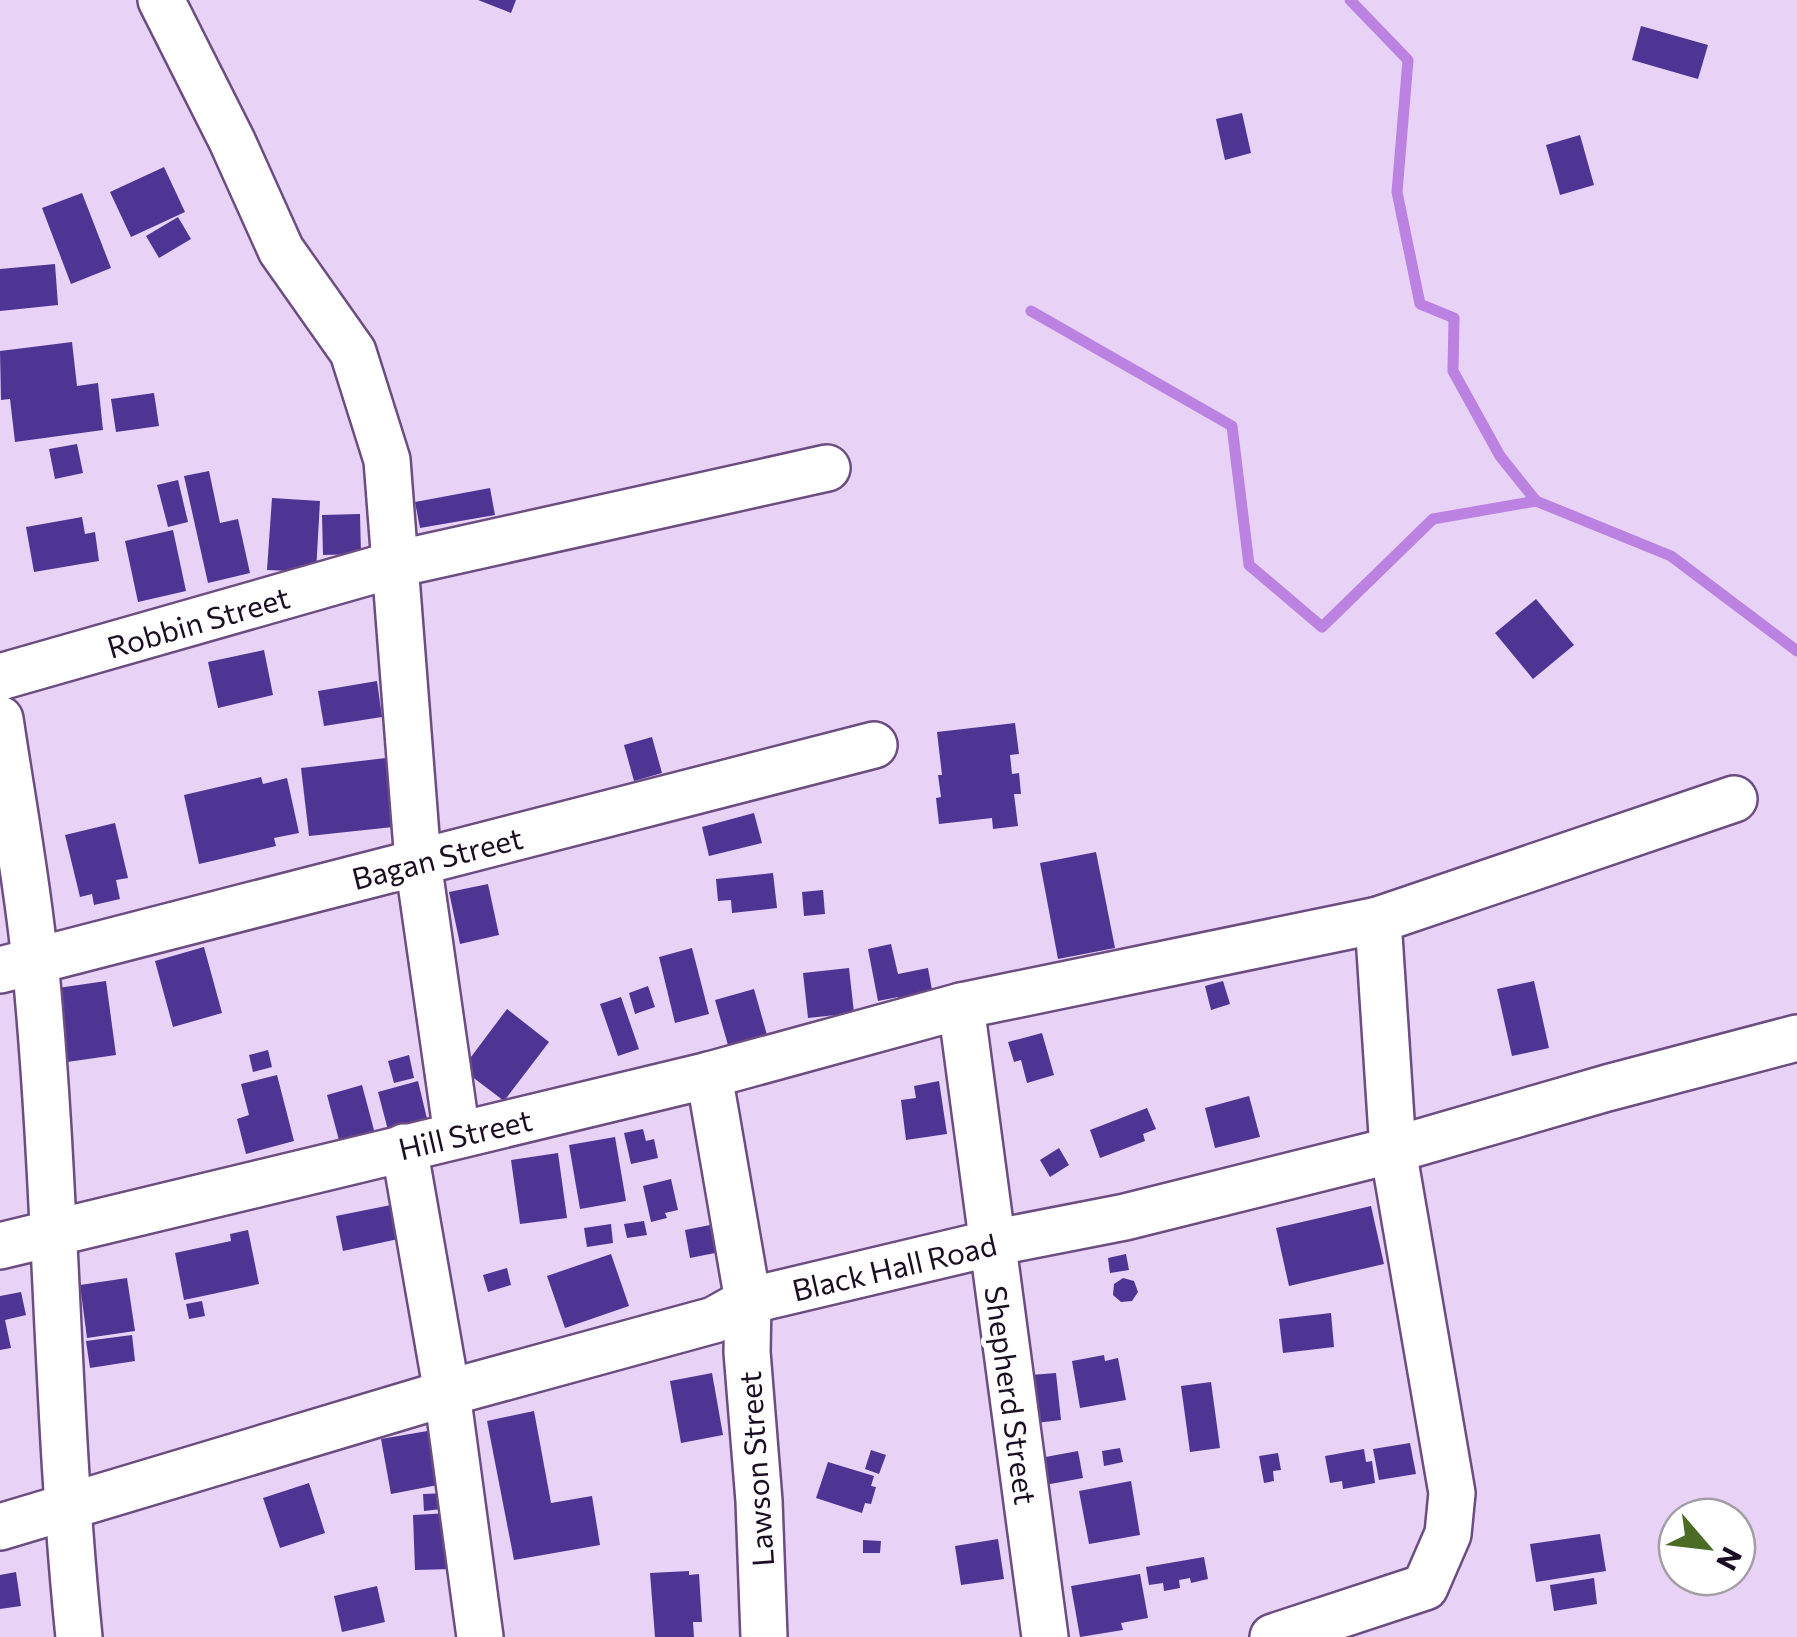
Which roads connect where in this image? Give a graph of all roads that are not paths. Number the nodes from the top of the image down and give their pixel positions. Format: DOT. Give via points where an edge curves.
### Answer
graph roads {
  1 [pos="162,0"];
  2 [pos="827,468"];
  3 [pos="396,564"];
  4 [pos="0,677"];
  5 [pos="0,720"];
  6 [pos="874,745"];
  7 [pos="1734,799"];
  8 [pos="418,862"];
  9 [pos="1378,920"];
  10 [pos="17,965"];
  11 [pos="945,1012"];
  12 [pos="1797,1038"];
  13 [pos="709,1075"];
  14 [pos="457,1135"];
  15 [pos="404,1148"];
  16 [pos="1393,1150"];
  17 [pos="55,1232"];
  18 [pos="992,1243"];
  19 [pos="0,1246"];
  20 [pos="748,1300"];
  21 [pos="447,1393"];
  22 [pos="66,1509"];
  23 [pos="0,1527"];
  24 [pos="79,1637"];
  25 [pos="480,1637"];
  26 [pos="764,1637"];
  27 [pos="1045,1637"];
  28 [pos="1273,1637"];
  1 -- 3 [label="street" via="281,250 353,352 387,460"];
  2 -- 3 [label="street, Robbin Street"];
  3 -- 4 [label="street, Robbin Street"];
  3 -- 8 [label="street"];
  5 -- 10 [label="street"];
  6 -- 8 [label="street, Bagan Street"];
  7 -- 9 [label="street, Hill Street"];
  8 -- 10 [label="street, Bagan Street"];
  8 -- 14 [label="street"];
  9 -- 11 [label="street, Hill Street"];
  9 -- 16 [label="street"];
  10 -- 17 [label="street"];
  11 -- 13 [label="street, Hill Street"];
  11 -- 18 [label="street, Shepherd Street"];
  12 -- 16 [label="street, Black Hall Road"];
  13 -- 14 [label="street, Hill Street"];
  13 -- 20 [label="street, Lawson Street"];
  14 -- 15 [label="street, Hill Street"];
  15 -- 17 [label="street, Hill Street"];
  15 -- 21 [label="street"];
  16 -- 18 [label="street, Black Hall Road"];
  16 -- 28 [label="street" via="1452,1493 1448,1534 1425,1587"];
  17 -- 19 [label="street, Hill Street"];
  17 -- 22 [label="street"];
  18 -- 20 [label="street, Black Hall Road"];
  18 -- 27 [label="street, Shepherd Street"];
  20 -- 21 [label="street, Black Hall Road" via="714,1320"];
  20 -- 26 [label="street, Lawson Street"];
  21 -- 22 [label="street, Black Hall Road"];
  21 -- 25 [label="street"];
  22 -- 23 [label="street, Black Hall Road"];
  22 -- 24 [label="street"];
}
